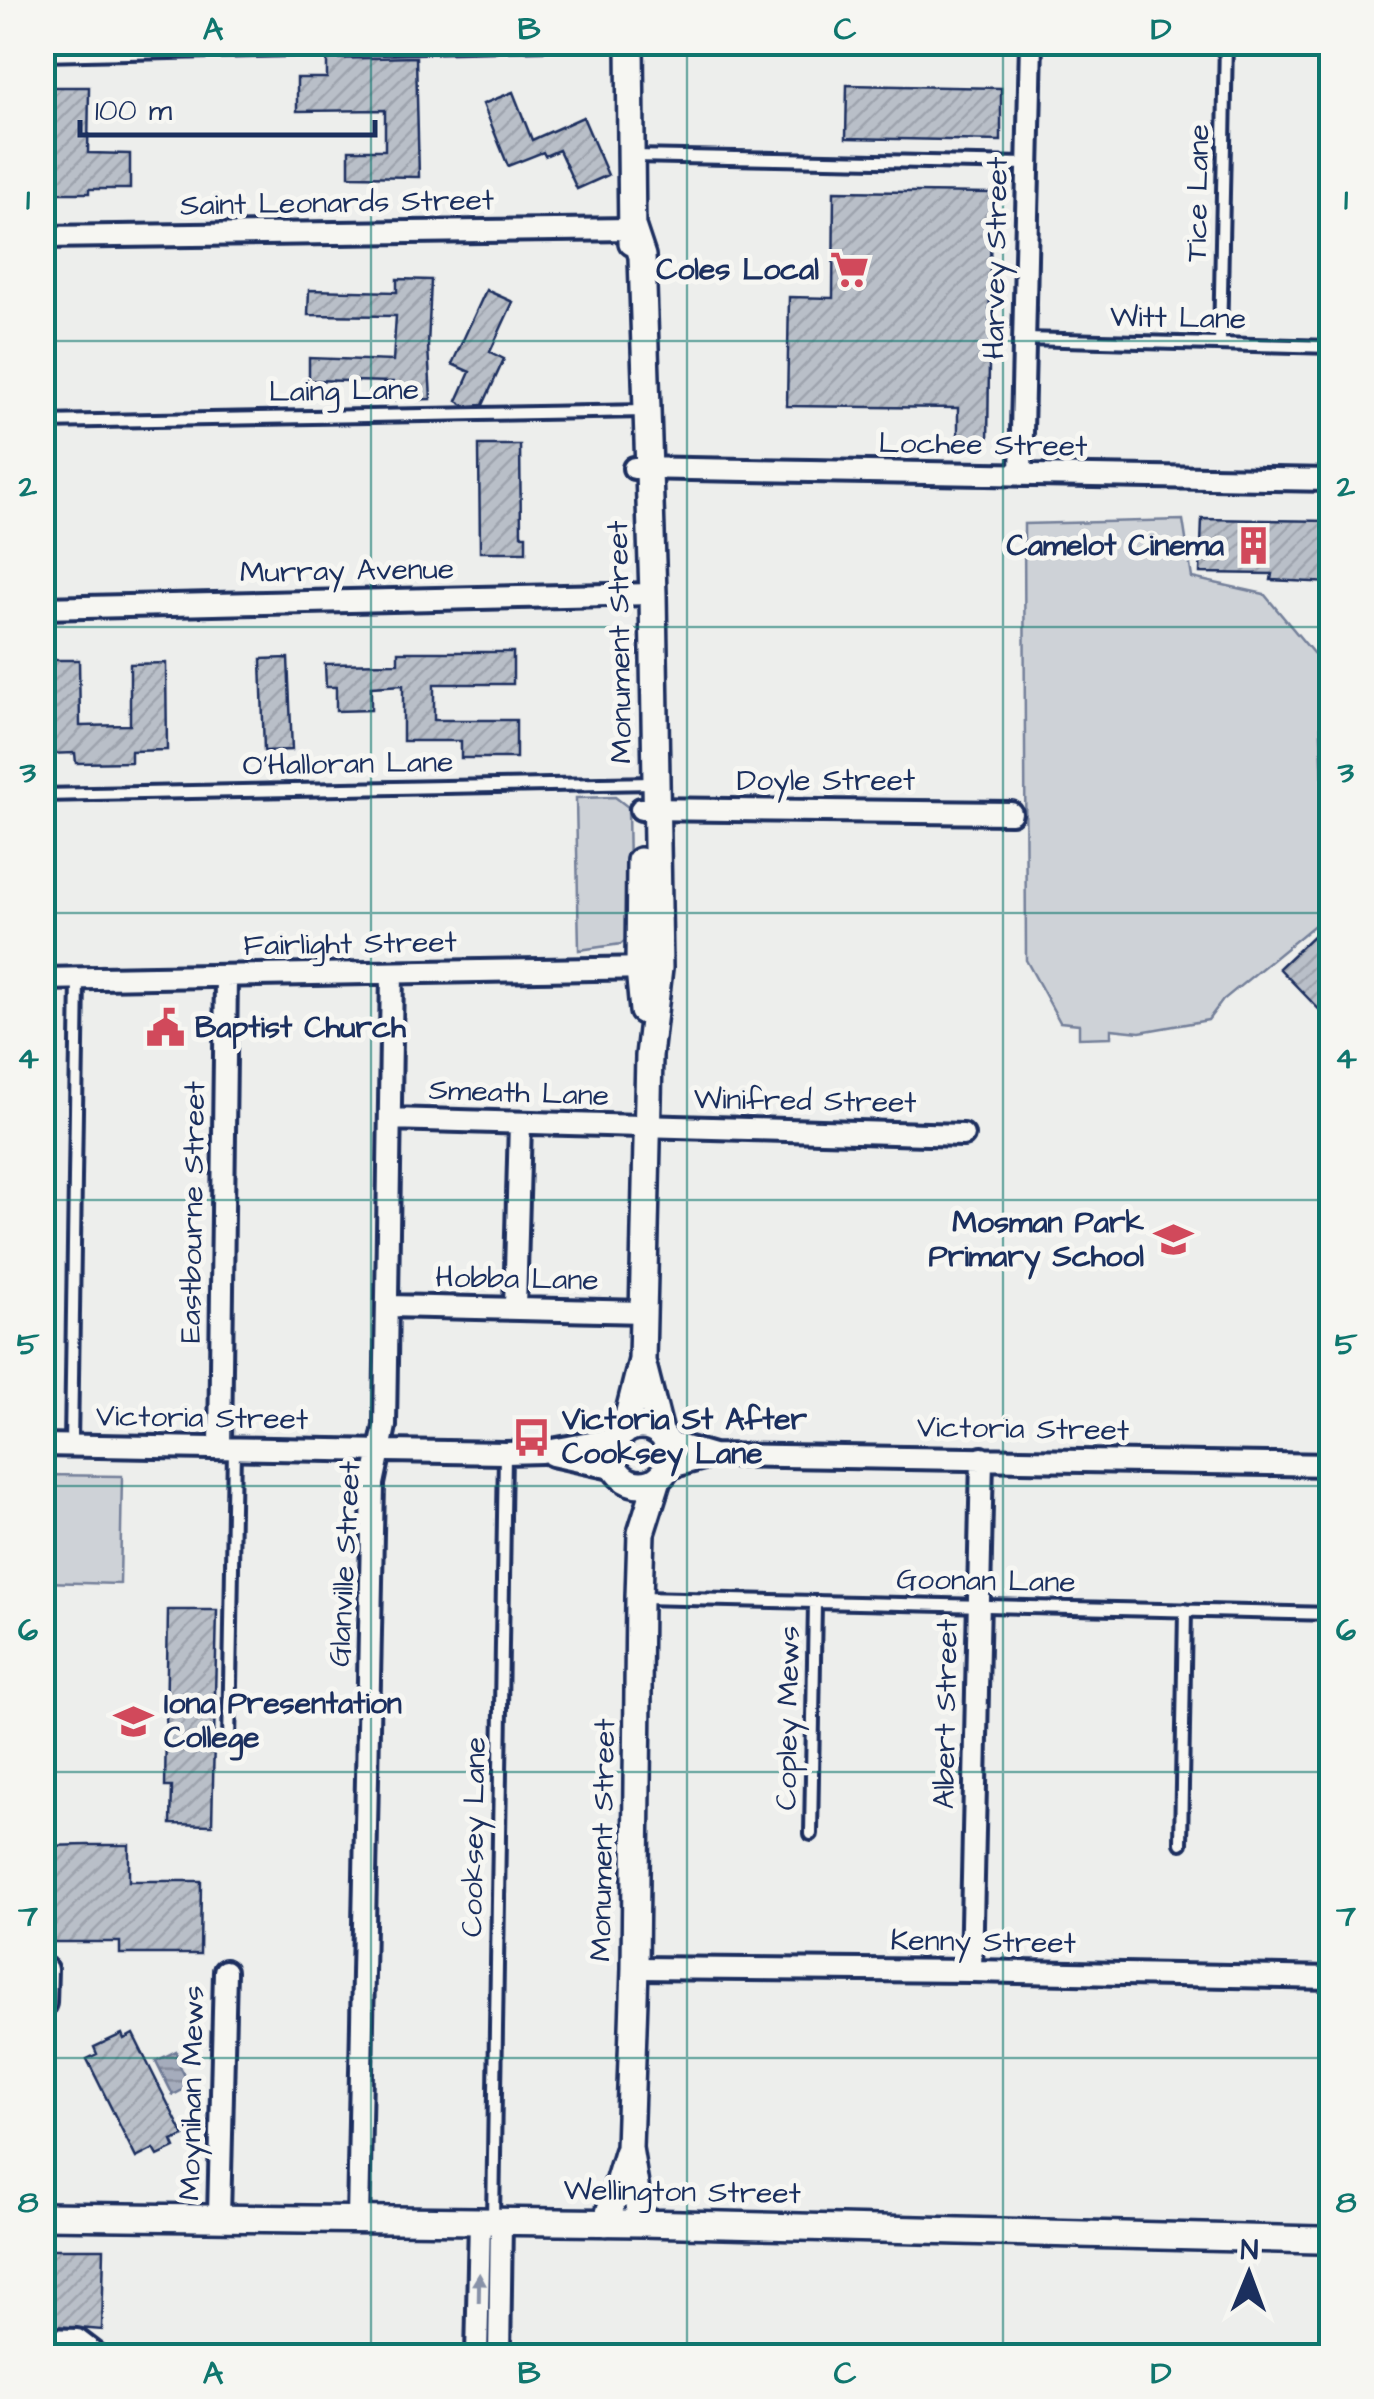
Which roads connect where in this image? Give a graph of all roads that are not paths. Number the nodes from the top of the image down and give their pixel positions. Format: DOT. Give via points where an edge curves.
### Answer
graph roads {
  1 [pos="592,42"];
  2 [pos="630,42"];
  3 [pos="1030,42"];
  4 [pos="1226,42"];
  5 [pos="42,55"];
  6 [pos="632,156"];
  7 [pos="1028,164"];
  8 [pos="633,229"];
  9 [pos="42,237"];
  10 [pos="1024,340"];
  11 [pos="1220,344"];
  12 [pos="1332,348"];
  13 [pos="640,411"];
  14 [pos="42,422"];
  15 [pos="641,468"];
  16 [pos="1021,475"];
  17 [pos="1332,480"];
  18 [pos="646,595"];
  19 [pos="42,608"];
  20 [pos="42,795"];
  21 [pos="647,796"];
  22 [pos="1012,813"];
  23 [pos="649,968"];
  24 [pos="392,973"];
  25 [pos="226,977"];
  26 [pos="42,978"];
  27 [pos="78,978"];
  28 [pos="390,1119"];
  29 [pos="520,1123"];
  30 [pos="646,1128"];
  31 [pos="963,1135"];
  32 [pos="388,1306"];
  33 [pos="515,1308"];
  34 [pos="645,1312"];
  35 [pos="642,1360"];
  36 [pos="620,1435"];
  37 [pos="42,1445"];
  38 [pos="71,1446"];
  39 [pos="227,1448"];
  40 [pos="381,1452"];
  41 [pos="540,1452"];
  42 [pos="505,1454"];
  43 [pos="663,1455"];
  44 [pos="982,1458"];
  45 [pos="1332,1465"];
  46 [pos="620,1474"];
  47 [pos="641,1533"];
  48 [pos="639,1598"];
  49 [pos="815,1602"];
  50 [pos="979,1606"];
  51 [pos="1185,1610"];
  52 [pos="1332,1614"];
  53 [pos="228,1744"];
  54 [pos="811,1834"];
  55 [pos="1182,1843"];
  56 [pos="634,1968"];
  57 [pos="46,1969"];
  58 [pos="224,1971"];
  59 [pos="971,1971"];
  60 [pos="1332,1978"];
  61 [pos="42,2010"];
  62 [pos="629,2148"];
  63 [pos="42,2216"];
  64 [pos="218,2216"];
  65 [pos="358,2218"];
  66 [pos="492,2221"];
  67 [pos="606,2222"];
  68 [pos="641,2223"];
  69 [pos="1327,2240"];
  70 [pos="42,2339"];
  71 [pos="98,2356"];
  72 [pos="477,2356"];
  73 [pos="499,2356"];
  1 -- 5 [label="lane"];
  2 -- 6 [label="street, Monument Street"];
  3 -- 7 [label="street, Harvey Street"];
  4 -- 11 [label="lane, Tice Lane"];
  6 -- 7 [label="lane"];
  6 -- 8 [label="street, Monument Street"];
  7 -- 10 [label="street, Harvey Street"];
  8 -- 9 [label="street, Saint Leonards Street"];
  8 -- 13 [label="street, Monument Street" via="642,256"];
  10 -- 11 [label="lane, Witt Lane"];
  10 -- 16 [label="street, Harvey Street"];
  11 -- 12 [label="lane, Witt Lane"];
  13 -- 14 [label="lane, Laing Lane"];
  13 -- 15 [label="street, Monument Street"];
  15 -- 16 [label="street, Lochee Street"];
  15 -- 18 [label="street, Monument Street"];
  16 -- 17 [label="street, Lochee Street"];
  18 -- 19 [label="street, Murray Avenue"];
  18 -- 21 [label="street, Monument Street"];
  20 -- 21 [label="lane, O'Halloran Lane"];
  21 -- 22 [label="street, Doyle Street"];
  21 -- 23 [label="street, Monument Street"];
  23 -- 24 [label="street, Fairlight Street"];
  23 -- 30 [label="street, Monument Street"];
  24 -- 25 [label="street, Fairlight Street"];
  24 -- 28 [label="street, Glanville Street"];
  25 -- 27 [label="street, Fairlight Street"];
  25 -- 39 [label="street, Eastbourne Street"];
  26 -- 27 [label="street, Fairlight Street"];
  27 -- 38 [label="lane"];
  28 -- 29 [label="street, Smeath Lane"];
  28 -- 32 [label="street, Glanville Street"];
  29 -- 30 [label="street, Smeath Lane"];
  29 -- 33 [label="street"];
  30 -- 31 [label="street, Winifred Street"];
  30 -- 34 [label="street, Monument Street"];
  32 -- 33 [label="street, Hobba Lane"];
  32 -- 40 [label="street, Glanville Street"];
  33 -- 34 [label="street, Hobba Lane"];
  34 -- 35 [label="street, Monument Street"];
  35 -- 36 [label="street, Monument Street"];
  35 -- 43 [label="street, Monument Street"];
  36 -- 41 [label="street, Victoria Street"];
  36 -- 43 [label="street" via="642,1426"];
  36 -- 46 [label="street" via="612,1453"];
  37 -- 38 [label="street, Victoria Street"];
  38 -- 39 [label="street, Victoria Street"];
  39 -- 40 [label="street, Victoria Street"];
  39 -- 53 [label="lane"];
  40 -- 42 [label="street, Victoria Street"];
  40 -- 65 [label="street, Glanville Street" via="374,1484"];
  41 -- 42 [label="street, Victoria Street"];
  41 -- 46 [label="street, Victoria Street"];
  42 -- 66 [label="lane, Cooksey Lane"];
  43 -- 44 [label="street, Victoria Street"];
  43 -- 46 [label="street" via="641,1484"];
  43 -- 47 [label="street, Monument Street"];
  44 -- 45 [label="street, Victoria Street"];
  44 -- 50 [label="street, Albert Street"];
  46 -- 47 [label="street, Monument Street"];
  47 -- 48 [label="street, Monument Street"];
  48 -- 49 [label="lane, Goonan Lane"];
  48 -- 56 [label="street, Monument Street"];
  49 -- 50 [label="lane, Goonan Lane"];
  49 -- 54 [label="lane, Copley Mews"];
  50 -- 51 [label="lane, Goonan Lane"];
  50 -- 59 [label="street, Albert Street"];
  51 -- 52 [label="lane, Goonan Lane"];
  51 -- 55 [label="lane"];
  56 -- 59 [label="street, Kenny Street"];
  56 -- 62 [label="street, Monument Street"];
  57 -- 61 [label="street"];
  58 -- 64 [label="street, Moynihan Mews"];
  59 -- 60 [label="street, Kenny Street"];
  62 -- 67 [label="street, Monument Street"];
  62 -- 68 [label="street, Monument Street"];
  63 -- 64 [label="street, Wellington Street"];
  64 -- 65 [label="street, Wellington Street"];
  65 -- 66 [label="street, Wellington Street"];
  66 -- 67 [label="street, Wellington Street"];
  72 -- 66 [label="street, one-way"];
  66 -- 73 [label="street"];
  67 -- 68 [label="street, Wellington Street"];
  68 -- 69 [label="street, Wellington Street"];
  70 -- 71 [label="street" via="78,2340"];
}
